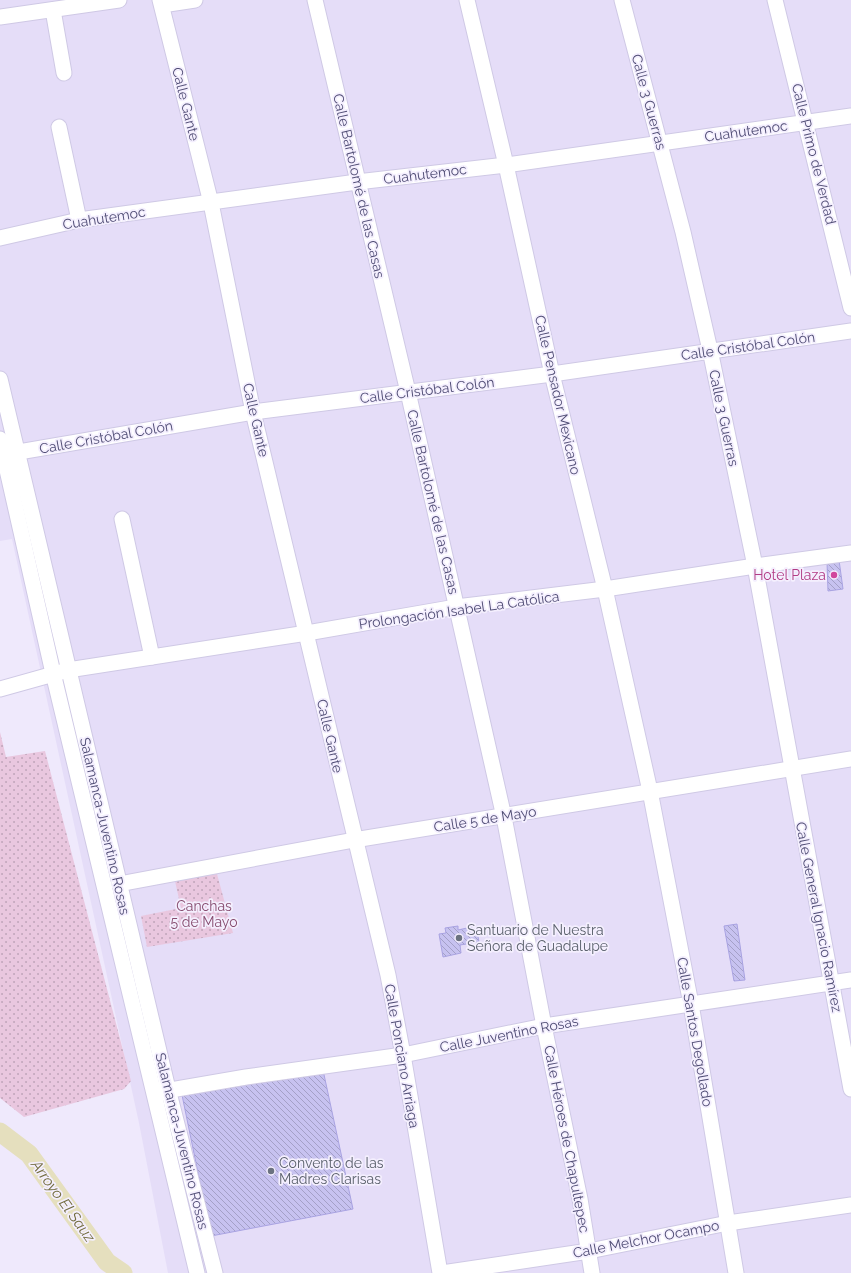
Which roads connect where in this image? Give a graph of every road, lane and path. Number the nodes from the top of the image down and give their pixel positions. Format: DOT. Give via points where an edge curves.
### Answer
graph roads {
  1 [pos="119,0"];
  2 [pos="195,0"];
  3 [pos="315,0"];
  4 [pos="467,0"];
  5 [pos="622,0"];
  6 [pos="775,0"];
  7 [pos="161,3"];
  8 [pos="53,10"];
  9 [pos="0,17"];
  10 [pos="64,73"];
  11 [pos="851,116"];
  12 [pos="806,123"];
  13 [pos="59,127"];
  14 [pos="660,143"];
  15 [pos="506,165"];
  16 [pos="357,182"];
  17 [pos="211,203"];
  18 [pos="79,220"];
  19 [pos="0,238"];
  20 [pos="851,308"];
  21 [pos="851,331"];
  22 [pos="710,350"];
  23 [pos="552,374"];
  24 [pos="0,379"];
  25 [pos="408,392"];
  26 [pos="253,412"];
  27 [pos="0,439"];
  28 [pos="10,453"];
  29 [pos="122,519"];
  30 [pos="851,553"];
  31 [pos="755,566"];
  32 [pos="605,589"];
  33 [pos="456,607"];
  34 [pos="307,633"];
  35 [pos="152,657"];
  36 [pos="68,670"];
  37 [pos="53,673"];
  38 [pos="0,689"];
  39 [pos="851,759"];
  40 [pos="791,769"];
  41 [pos="650,791"];
  42 [pos="504,817"];
  43 [pos="354,840"];
  44 [pos="119,884"];
  45 [pos="851,980"];
  46 [pos="832,983"];
  47 [pos="691,1004"];
  48 [pos="544,1026"];
  49 [pos="403,1055"];
  50 [pos="851,1089"];
  51 [pos="161,1091"];
  52 [pos="851,1205"];
  53 [pos="728,1223"];
  54 [pos="589,1251"];
  55 [pos="197,1273"];
  56 [pos="215,1273"];
  57 [pos="441,1273"];
  58 [pos="592,1273"];
  59 [pos="736,1273"];
  1 -- 8 [label="street"];
  2 -- 7 [label="street"];
  3 -- 16 [label="street, Calle Bartolomé de las Casas"];
  4 -- 15 [label="street, Calle Pensador Mexicano"];
  5 -- 14 [label="street, Calle 3 Guerras"];
  6 -- 12 [label="street, Calle Primo de Verdad"];
  7 -- 17 [label="street, Calle Gante"];
  8 -- 9 [label="street"];
  8 -- 10 [label="street"];
  11 -- 12 [label="street, Cuahutemoc"];
  12 -- 14 [label="street, Cuahutemoc"];
  12 -- 20 [label="street, Calle Primo de Verdad"];
  13 -- 18 [label="street"];
  14 -- 15 [label="street, Cuahutemoc"];
  14 -- 22 [label="street, Calle 3 Guerras"];
  15 -- 16 [label="street, Cuahutemoc"];
  15 -- 23 [label="street, Calle Pensador Mexicano"];
  16 -- 17 [label="street, Cuahutemoc"];
  16 -- 25 [label="street, Calle Bartolomé de las Casas"];
  17 -- 18 [label="street, Cuahutemoc"];
  17 -- 26 [label="street, Calle Gante"];
  18 -- 19 [label="street, Cuahutemoc"];
  21 -- 22 [label="street, Calle Cristóbal Colón"];
  22 -- 23 [label="street, Calle Cristóbal Colón"];
  22 -- 31 [label="street, Calle 3 Guerras"];
  23 -- 25 [label="street, Calle Cristóbal Colón"];
  23 -- 32 [label="street, Calle Pensador Mexicano"];
  24 -- 28 [label="street, Salamanca-Juventino Rosas"];
  25 -- 26 [label="street, Calle Cristóbal Colón"];
  25 -- 33 [label="street, Calle Bartolomé de las Casas"];
  26 -- 28 [label="street, Calle Cristóbal Colón"];
  26 -- 34 [label="street, Calle Gante"];
  27 -- 28 [label="street, Salamanca-Juventino Rosas"];
  28 -- 36 [label="street, Salamanca-Juventino Rosas"];
  28 -- 37 [label="street, Salamanca-Juventino Rosas"];
  29 -- 35 [label="street"];
  30 -- 31 [label="street, Prolongación Isabel La Católica"];
  31 -- 32 [label="street, Prolongación Isabel La Católica"];
  31 -- 40 [label="street, Calle 3 Guerras"];
  32 -- 33 [label="street, Prolongación Isabel La Católica"];
  32 -- 41 [label="street, Calle Pensador Mexicano"];
  33 -- 34 [label="street, Prolongación Isabel La Católica"];
  33 -- 42 [label="street, Calle Bartolomé de las Casas"];
  34 -- 35 [label="street, Prolongación Isabel La Católica"];
  34 -- 43 [label="street, Calle Gante"];
  35 -- 36 [label="street, Prolongación Isabel La Católica"];
  36 -- 37 [label="street, Prolongación Isabel La Católica"];
  36 -- 44 [label="street, Salamanca-Juventino Rosas"];
  37 -- 38 [label="street"];
  37 -- 51 [label="street, Salamanca-Juventino Rosas"];
  39 -- 40 [label="street, Calle 5 de Mayo"];
  40 -- 41 [label="street, Calle 5 de Mayo"];
  40 -- 46 [label="street, Calle General Ignacio Ramírez"];
  41 -- 42 [label="street, Calle 5 de Mayo"];
  41 -- 47 [label="street, Calle Santos Degollado"];
  42 -- 43 [label="street, Calle 5 de Mayo"];
  42 -- 48 [label="street, Calle Héroes de Chapultepec"];
  43 -- 44 [label="street, Calle 5 de Mayo"];
  43 -- 49 [label="street, Calle Ponciano Arriaga" via="388,975"];
  44 -- 51 [label="street, Salamanca-Juventino Rosas"];
  45 -- 46 [label="street, Calle Juventino Rosas"];
  46 -- 47 [label="street, Calle Juventino Rosas"];
  46 -- 50 [label="street, Calle General Ignacio Ramírez"];
  47 -- 48 [label="street, Calle Juventino Rosas"];
  47 -- 53 [label="street, Calle Santos Degollado"];
  48 -- 49 [label="street, Calle Juventino Rosas"];
  48 -- 54 [label="street, Calle Héroes de Chapultepec"];
  49 -- 51 [label="street, Calle Juventino Rosas"];
  49 -- 57 [label="street, Calle Ponciano Arriaga"];
  51 -- 55 [label="street, Salamanca-Juventino Rosas"];
  51 -- 56 [label="street, Salamanca-Juventino Rosas"];
  52 -- 53 [label="street, Calle Melchor Ocampo"];
  53 -- 54 [label="street, Calle Melchor Ocampo"];
  53 -- 59 [label="street, Calle Santos Degollado"];
  54 -- 57 [label="street, Calle Melchor Ocampo"];
  54 -- 58 [label="street, Calle Héroes de Chapultepec"];
}
